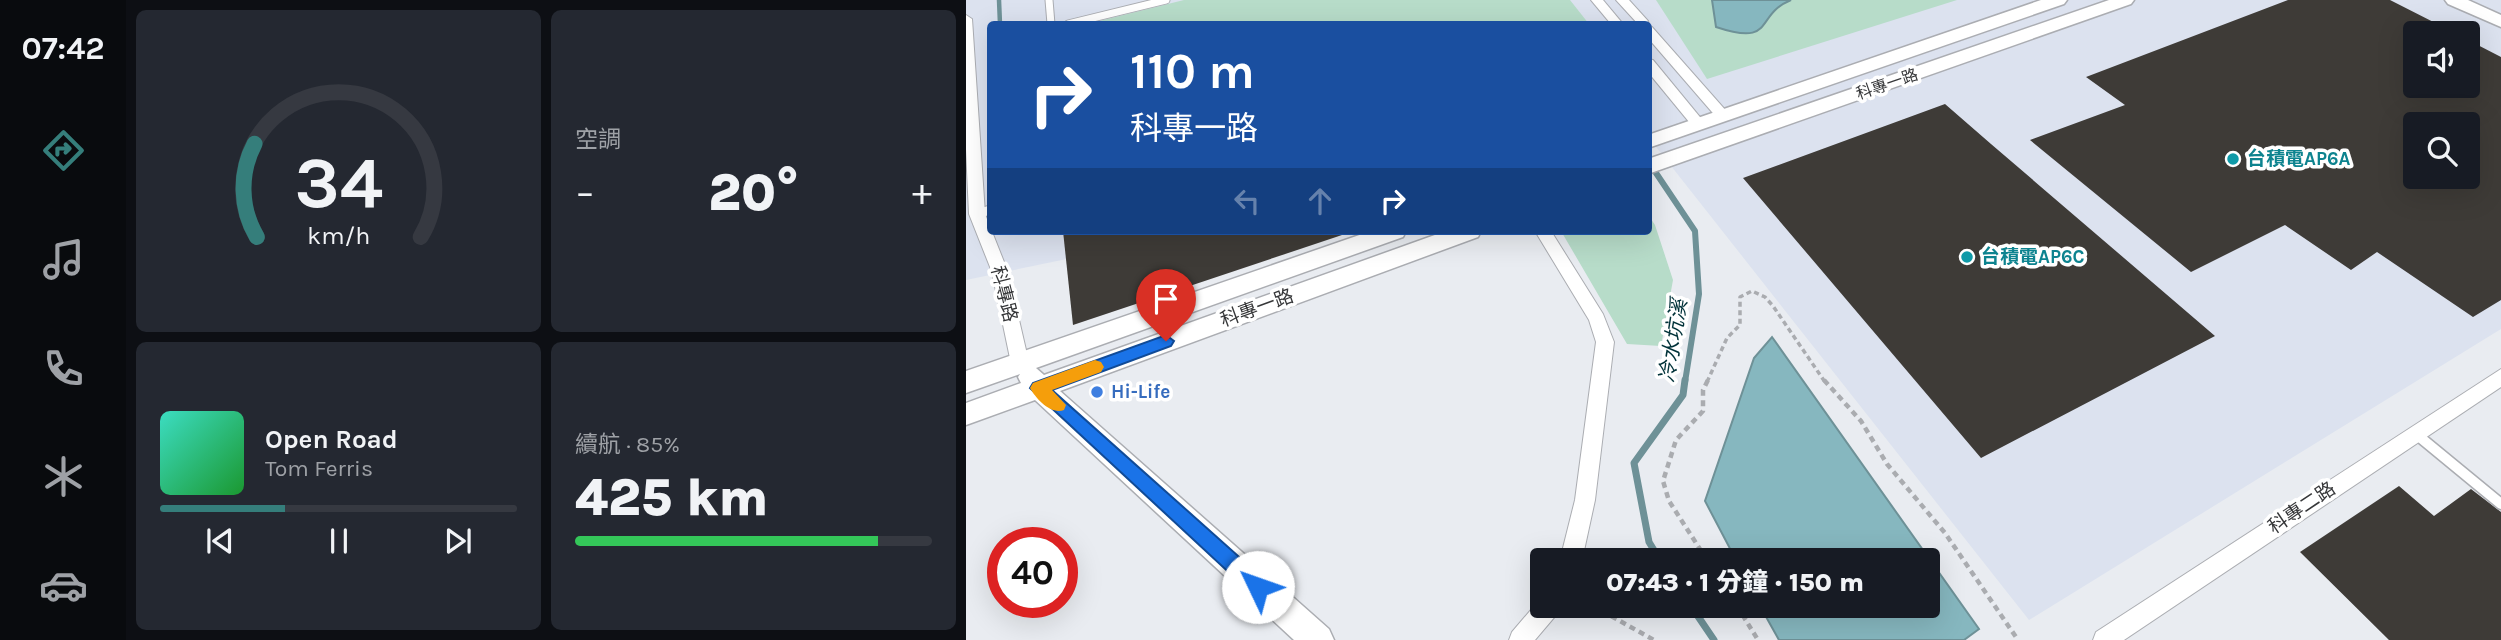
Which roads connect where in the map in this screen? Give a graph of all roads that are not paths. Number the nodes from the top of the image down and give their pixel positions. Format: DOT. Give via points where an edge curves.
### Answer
graph roads {
  1 [pos="1049,0"];
  2 [pos="1166,0"];
  3 [pos="1597,0"];
  4 [pos="1622,0"];
  5 [pos="2058,0"];
  6 [pos="2125,0"];
  7 [pos="2454,0"];
  8 [pos="2483,0"];
  9 [pos="2501,9"];
  10 [pos="966,19"];
  11 [pos="1051,21"];
  12 [pos="1080,21"];
  13 [pos="1614,21"];
  14 [pos="1641,21"];
  15 [pos="2501,23"];
  16 [pos="1652,35"];
  17 [pos="1652,68"];
  18 [pos="1723,116"];
  19 [pos="1699,125"];
  20 [pos="1738,136"];
  21 [pos="1656,140"];
  22 [pos="1714,145"];
  23 [pos="1652,166"];
  24 [pos="984,212"];
  25 [pos="990,235"];
  26 [pos="1384,235"];
  27 [pos="1459,235"];
  28 [pos="1545,235"];
  29 [pos="1020,363"];
  30 [pos="2501,377"];
  31 [pos="966,382"];
  32 [pos="1039,388"];
  33 [pos="966,414"];
  34 [pos="2416,433"];
  35 [pos="2501,504"];
  36 [pos="1574,548"];
  37 [pos="1539,618"];
  38 [pos="1318,640"];
  39 [pos="1520,640"];
  40 [pos="2104,640"];
  1 -- 11 [label="lane"];
  2 -- 12 [label="lane"];
  3 -- 13 [label="street"];
  4 -- 14 [label="street"];
  5 -- 18 [label="street, 科專一路"];
  6 -- 20 [label="street, 科專一路"];
  7 -- 15 [label="street"];
  8 -- 9 [label="street"];
  10 -- 24 [label="street, 科專路"];
  16 -- 18 [label="street"];
  17 -- 19 [label="street"];
  18 -- 19 [label="street, 科專一路"];
  18 -- 20 [label="street"];
  19 -- 21 [label="street, 科專一路"];
  19 -- 22 [label="street"];
  20 -- 22 [label="street, 科專一路"];
  22 -- 23 [label="street, 科專一路"];
  25 -- 29 [label="street, 科專路"];
  26 -- 29 [label="street, 科專一路"];
  27 -- 32 [label="street, 科專一路"];
  28 -- 36 [label="street" via="1597,319 1605,342 1585,500"];
  29 -- 31 [label="street, 科專一路"];
  29 -- 32 [label="street"];
  30 -- 34 [label="street, 科專二路"];
  32 -- 33 [label="street, 科專一路"];
  32 -- 38 [label="street"];
  34 -- 35 [label="lane"];
  34 -- 40 [label="street, 科專二路"];
  37 -- 39 [label="street"];
}
